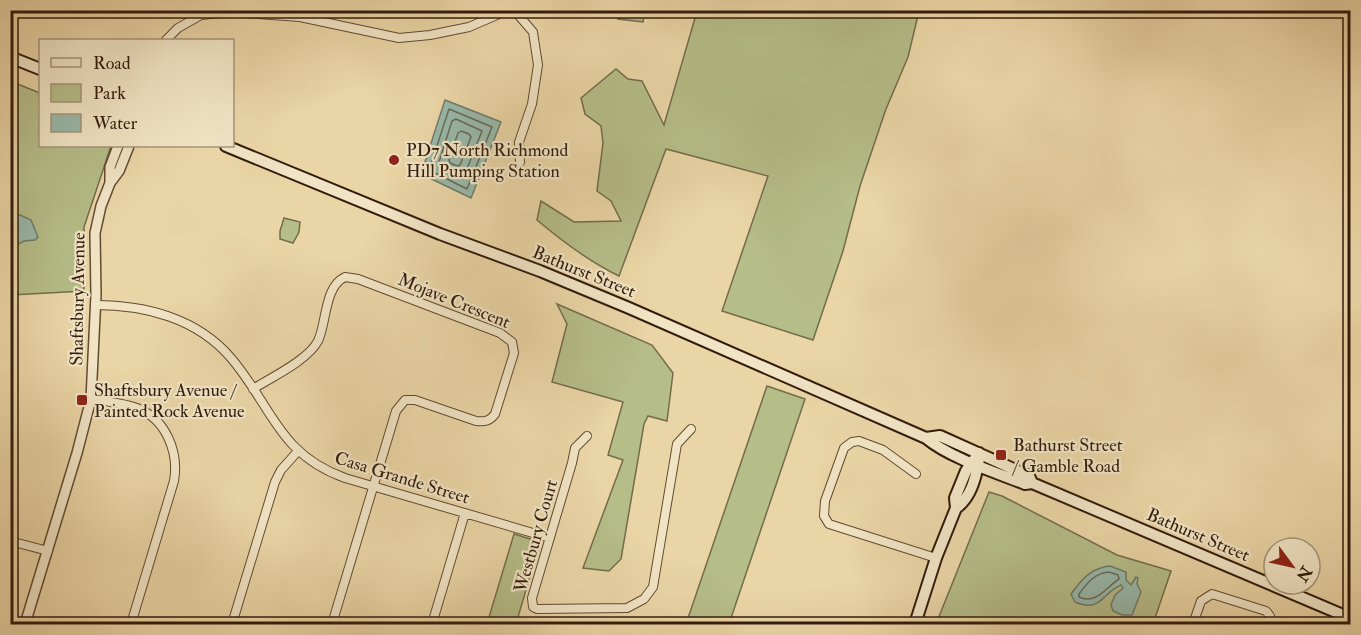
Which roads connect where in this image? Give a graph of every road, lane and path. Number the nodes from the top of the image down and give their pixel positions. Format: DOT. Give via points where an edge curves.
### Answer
graph roads {
  1 [pos="502,10"];
  2 [pos="514,10"];
  3 [pos="167,39"];
  4 [pos="10,57"];
  5 [pos="39,69"];
  6 [pos="118,147"];
  7 [pos="129,147"];
  8 [pos="228,147"];
  9 [pos="520,162"];
  10 [pos="110,183"];
  11 [pos="95,305"];
  12 [pos="253,389"];
  13 [pos="91,399"];
  14 [pos="691,429"];
  15 [pos="587,436"];
  16 [pos="926,438"];
  17 [pos="298,451"];
  18 [pos="980,453"];
  19 [pos="975,464"];
  20 [pos="916,474"];
  21 [pos="1032,483"];
  22 [pos="373,486"];
  23 [pos="465,513"];
  24 [pos="550,538"];
  25 [pos="10,541"];
  26 [pos="48,551"];
  27 [pos="936,558"];
  28 [pos="1350,618"];
  29 [pos="25,624"];
  30 [pos="131,624"];
  31 [pos="232,624"];
  32 [pos="332,624"];
  33 [pos="432,624"];
  34 [pos="915,624"];
  35 [pos="1193,624"];
  36 [pos="1272,624"];
  1 -- 3 [label="street" via="470,27 399,38 300,17 230,12 201,15"];
  2 -- 9 [label="street" via="533,32 538,65 532,104 519,141"];
  4 -- 5 [label="main road"];
  6 -- 10 [label="street, Shaftsbury Avenue" via="110,167"];
  7 -- 10 [label="street, Shaftsbury Avenue"];
  8 -- 16 [label="main road, Bathurst Street" via="629,308"];
  10 -- 11 [label="street, Shaftsbury Avenue" via="95,233"];
  11 -- 12 [label="street, Casa Grande Street" via="148,309 185,323 218,344"];
  11 -- 13 [label="street, Shaftsbury Avenue"];
  12 -- 17 [label="street, Casa Grande Street"];
  12 -- 22 [label="street, Mojave Crescent" via="313,348 335,286 345,277 500,333 512,342 514,353 492,419 476,421 405,400 396,411"];
  13 -- 26 [label="street, Shaftsbury Avenue"];
  13 -- 30 [label="street" via="148,414 166,434 174,453 174,481"];
  14 -- 24 [label="street, Westbury Court" via="677,444 653,587 644,599 627,608 533,607 532,598"];
  15 -- 24 [label="street, Westbury Court" via="575,448"];
  16 -- 18 [label="main road, Bathurst Street" via="940,436"];
  16 -- 19 [label="main road, Bathurst Street"];
  17 -- 22 [label="street, Casa Grande Street" via="329,472"];
  17 -- 31 [label="street" via="274,482"];
  18 -- 19 [label="main road"];
  18 -- 21 [label="main road, Bathurst Street" via="1029,476"];
  19 -- 21 [label="main road, Bathurst Street" via="1025,484"];
  19 -- 27 [label="main road" via="966,471"];
  20 -- 27 [label="street" via="883,450 852,442 844,448 825,501 824,516 829,524"];
  21 -- 28 [label="main road, Bathurst Street"];
  22 -- 23 [label="street, Casa Grande Street"];
  22 -- 32 [label="street"];
  23 -- 24 [label="street, Casa Grande Street"];
  23 -- 33 [label="street"];
  25 -- 26 [label="street"];
  26 -- 29 [label="street, Shaftsbury Avenue"];
  27 -- 34 [label="main road"];
  35 -- 36 [label="street" via="1201,601 1212,594 1266,611"];
}
